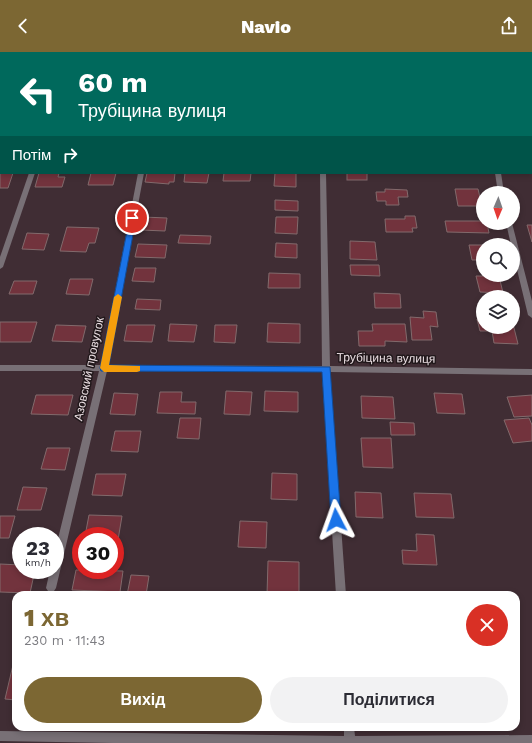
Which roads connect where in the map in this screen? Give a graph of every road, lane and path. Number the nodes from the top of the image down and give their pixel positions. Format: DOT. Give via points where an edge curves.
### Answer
graph roads {
  1 [pos="32,174"];
  2 [pos="141,174"];
  3 [pos="323,174"];
  4 [pos="498,174"];
  5 [pos="500,186"];
  6 [pos="511,230"];
  7 [pos="0,267"];
  8 [pos="532,315"];
  9 [pos="0,368"];
  10 [pos="104,368"];
  11 [pos="326,369"];
  12 [pos="532,372"];
  13 [pos="64,533"];
  14 [pos="53,579"];
  15 [pos="51,588"];
  16 [pos="341,591"];
  17 [pos="349,731"];
  18 [pos="0,736"];
  19 [pos="532,740"];
  20 [pos="350,742"];
  1 -- 7 [label="street"];
  2 -- 10 [label="street, Азовский провулок"];
  3 -- 11 [label="street"];
  4 -- 5 [label="street"];
  6 -- 8 [label="street"];
  9 -- 10 [label="street, Трубіцина вулиця"];
  10 -- 11 [label="street, Трубіцина вулиця"];
  10 -- 13 [label="street, Азовский провулок"];
  11 -- 12 [label="street, Трубіцина вулиця"];
  11 -- 16 [label="street"];
  14 -- 15 [label="street, Азовский провулок"];
  17 -- 20 [label="street"];
  18 -- 20 [label="street"];
  19 -- 20 [label="street"];
}
